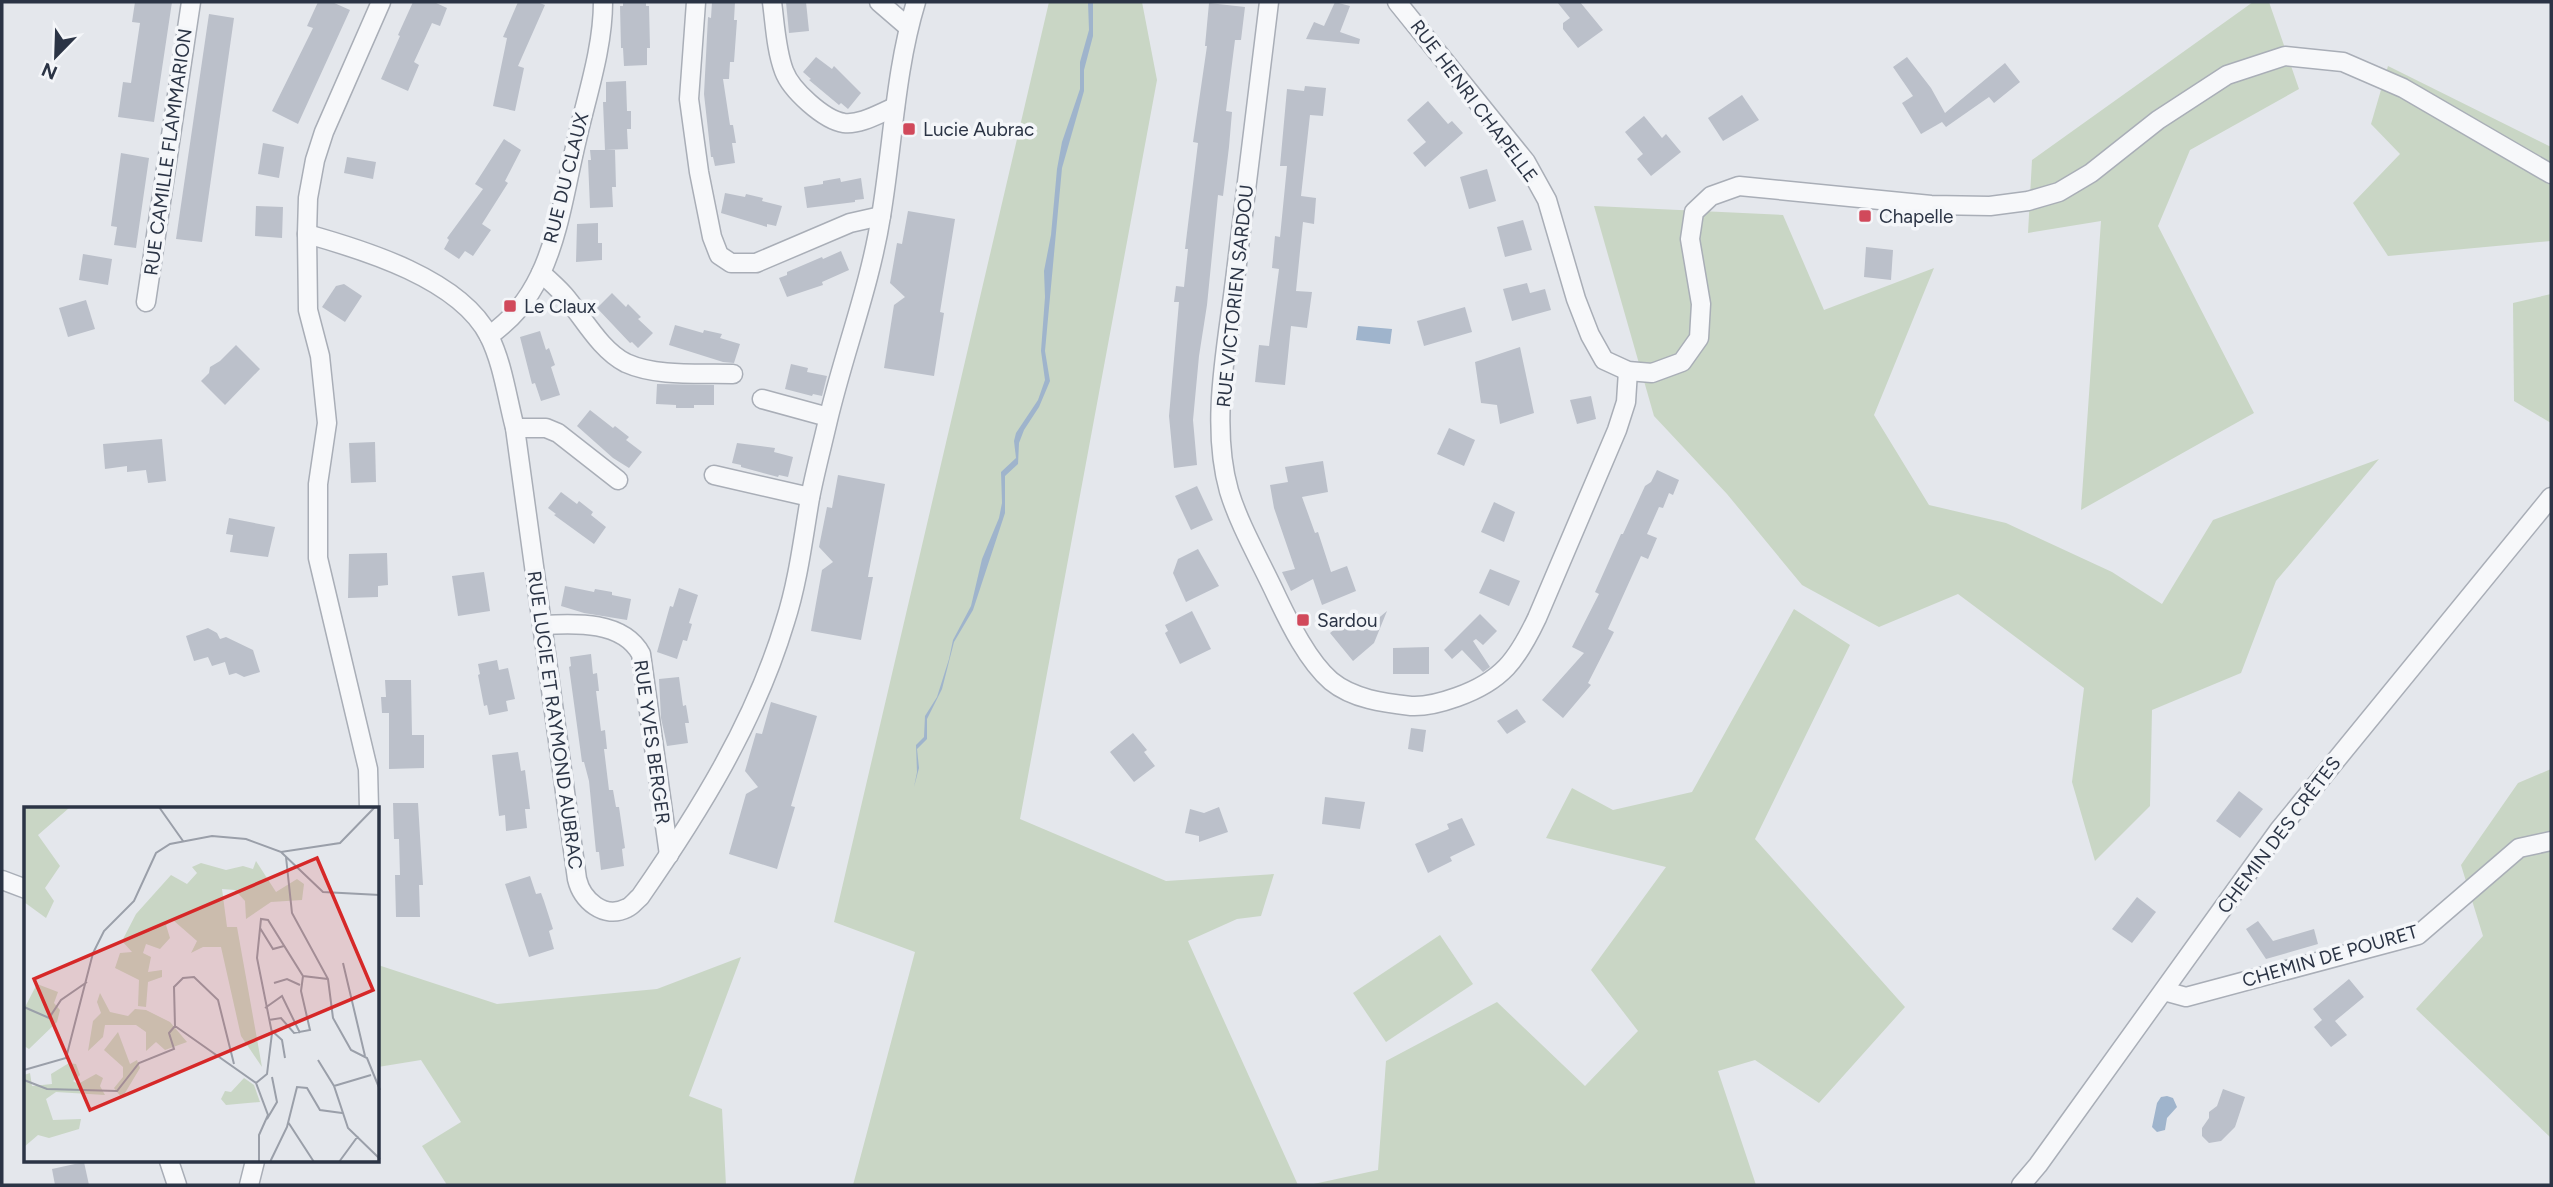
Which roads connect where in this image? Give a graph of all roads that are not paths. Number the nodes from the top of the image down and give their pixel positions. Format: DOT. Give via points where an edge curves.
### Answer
graph roads {
  1 [pos="191,2"];
  2 [pos="381,2"];
  3 [pos="603,2"];
  4 [pos="696,2"];
  5 [pos="772,2"];
  6 [pos="878,2"];
  7 [pos="916,2"];
  8 [pos="1269,2"];
  9 [pos="1397,2"];
  10 [pos="908,27"];
  11 [pos="895,107"];
  12 [pos="2551,174"];
  13 [pos="881,216"];
  14 [pos="307,234"];
  15 [pos="541,273"];
  16 [pos="146,302"];
  17 [pos="489,336"];
  18 [pos="1628,371"];
  19 [pos="733,374"];
  20 [pos="762,399"];
  21 [pos="828,417"];
  22 [pos="515,428"];
  23 [pos="714,475"];
  24 [pos="618,480"];
  25 [pos="810,497"];
  26 [pos="2551,497"];
  27 [pos="543,625"];
  28 [pos="369,807"];
  29 [pos="2551,841"];
  30 [pos="669,855"];
  31 [pos="2,880"];
  32 [pos="24,888"];
  33 [pos="2164,991"];
  34 [pos="169,1162"];
  35 [pos="255,1162"];
  36 [pos="177,1185"];
  37 [pos="249,1185"];
  38 [pos="2021,1185"];
  1 -- 16 [label="street, RUE CAMILLE FLAMMARION"];
  2 -- 14 [label="street" via="315,160"];
  3 -- 15 [label="street, RUE DU CLAUX" via="593,71"];
  4 -- 13 [label="street" via="689,99 699,172 719,255 731,263 756,263 850,223"];
  5 -- 11 [label="street" via="784,72 815,108 844,123"];
  6 -- 10 [label="street"];
  7 -- 10 [label="street, RUE LUCIE ET RAYMOND AUBRAC"];
  8 -- 18 [label="street, RUE VICTORIEN SARDOU" via="1223,386 1223,459 1229,491 1292,628 1331,681 1387,704 1416,706 1470,692 1510,666 1536,618 1617,430 1626,402"];
  9 -- 18 [label="street, RUE HENRI CHAPELLE" via="1526,162 1547,200 1590,335 1604,360"];
  10 -- 11 [label="street, RUE LUCIE ET RAYMOND AUBRAC"];
  11 -- 13 [label="street, RUE LUCIE ET RAYMOND AUBRAC"];
  12 -- 18 [label="street" via="2403,88 2343,62 2285,56 2227,75 2158,120 2091,173 2059,192 2028,201 1931,205 1739,186 1711,196 1694,212 1690,239 1701,304 1699,338 1682,362 1652,373"];
  13 -- 21 [label="street, RUE LUCIE ET RAYMOND AUBRAC" via="867,285"];
  14 -- 17 [label="street, RUE LUCIE ET RAYMOND AUBRAC" via="405,268 446,290 475,315"];
  14 -- 28 [label="street" via="308,310 320,356 327,423 318,484 318,558 368,769"];
  15 -- 17 [label="street, RUE DU CLAUX" via="511,320"];
  15 -- 19 [label="street" via="608,350 625,362 662,371"];
  17 -- 22 [label="street, RUE LUCIE ET RAYMOND AUBRAC"];
  20 -- 21 [label="street"];
  21 -- 25 [label="street, RUE LUCIE ET RAYMOND AUBRAC"];
  22 -- 24 [label="street" via="546,428 558,433"];
  22 -- 27 [label="street, RUE LUCIE ET RAYMOND AUBRAC"];
  23 -- 25 [label="street"];
  25 -- 30 [label="street, RUE LUCIE ET RAYMOND AUBRAC" via="786,622 764,681 698,812"];
  26 -- 33 [label="street, CHEMIN DES CRÊTES" via="2279,830"];
  27 -- 30 [label="street, RUE YVES BERGER" via="605,629 635,642 641,654"];
  27 -- 30 [label="street, RUE LUCIE ET RAYMOND AUBRAC" via="580,892 600,909 628,908"];
  29 -- 33 [label="street, CHEMIN DE POURET" via="2519,848 2418,935 2186,997"];
  31 -- 32 [label="street"];
  33 -- 38 [label="street, CHEMIN DES CRÊTES"];
  34 -- 36 [label="street"];
  35 -- 37 [label="street"];
}
